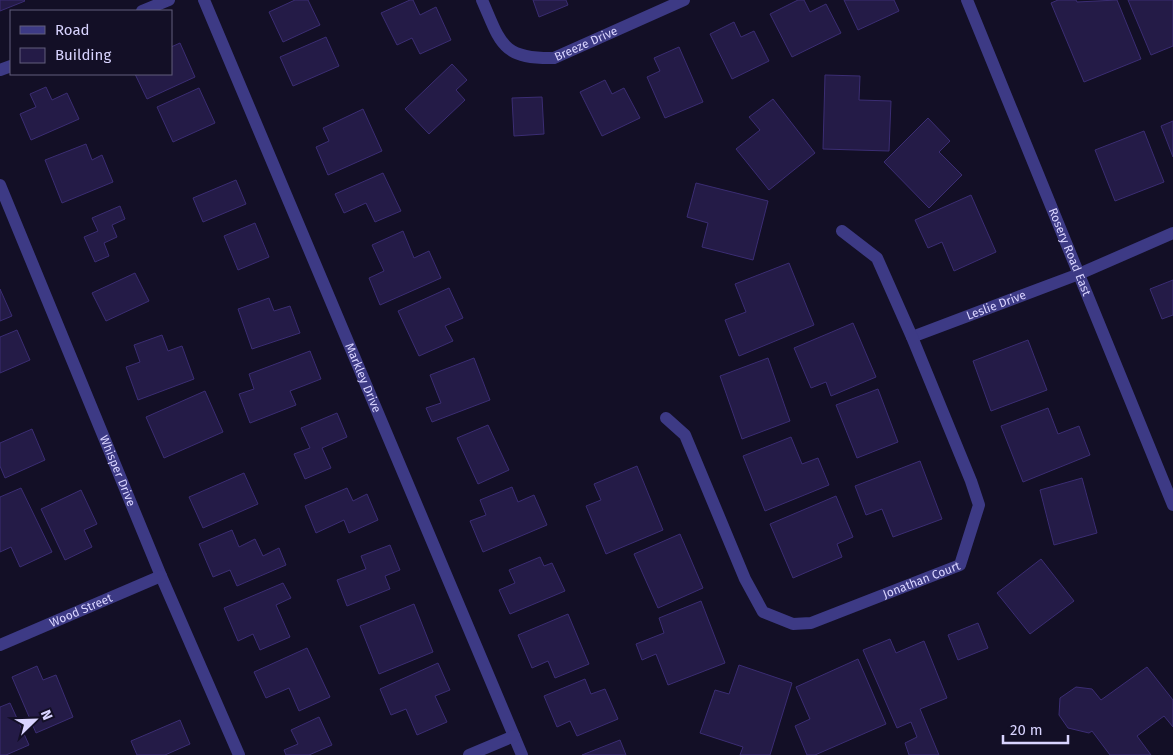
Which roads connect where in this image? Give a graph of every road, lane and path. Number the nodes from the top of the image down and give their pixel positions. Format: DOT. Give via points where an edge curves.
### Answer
graph roads {
  1 [pos="169,0"];
  2 [pos="204,0"];
  3 [pos="482,0"];
  4 [pos="684,0"];
  5 [pos="967,0"];
  6 [pos="144,10"];
  7 [pos="0,185"];
  8 [pos="842,231"];
  9 [pos="1173,233"];
  10 [pos="1079,274"];
  11 [pos="912,337"];
  12 [pos="666,418"];
  13 [pos="1173,505"];
  14 [pos="161,576"];
  15 [pos="0,645"];
  16 [pos="514,736"];
  17 [pos="238,755"];
  18 [pos="469,755"];
  19 [pos="522,755"];
  1 -- 6 [label="street"];
  2 -- 16 [label="street, Markley Drive"];
  3 -- 4 [label="street, Breeze Drive" via="501,44 520,55 535,58 554,58"];
  5 -- 10 [label="street, Rosery Road East"];
  7 -- 14 [label="street, Whisper Drive"];
  8 -- 11 [label="street, Jonathan Court" via="877,258"];
  9 -- 10 [label="street, Leslie Drive"];
  10 -- 11 [label="street, Leslie Drive"];
  10 -- 13 [label="street, Rosery Road East"];
  11 -- 12 [label="street, Jonathan Court" via="979,505 960,565 810,623 793,624 763,612 745,579 685,436"];
  14 -- 15 [label="street, Wood Street"];
  14 -- 17 [label="street, Whisper Drive"];
  16 -- 18 [label="street"];
  16 -- 19 [label="street, Markley Drive"];
}
